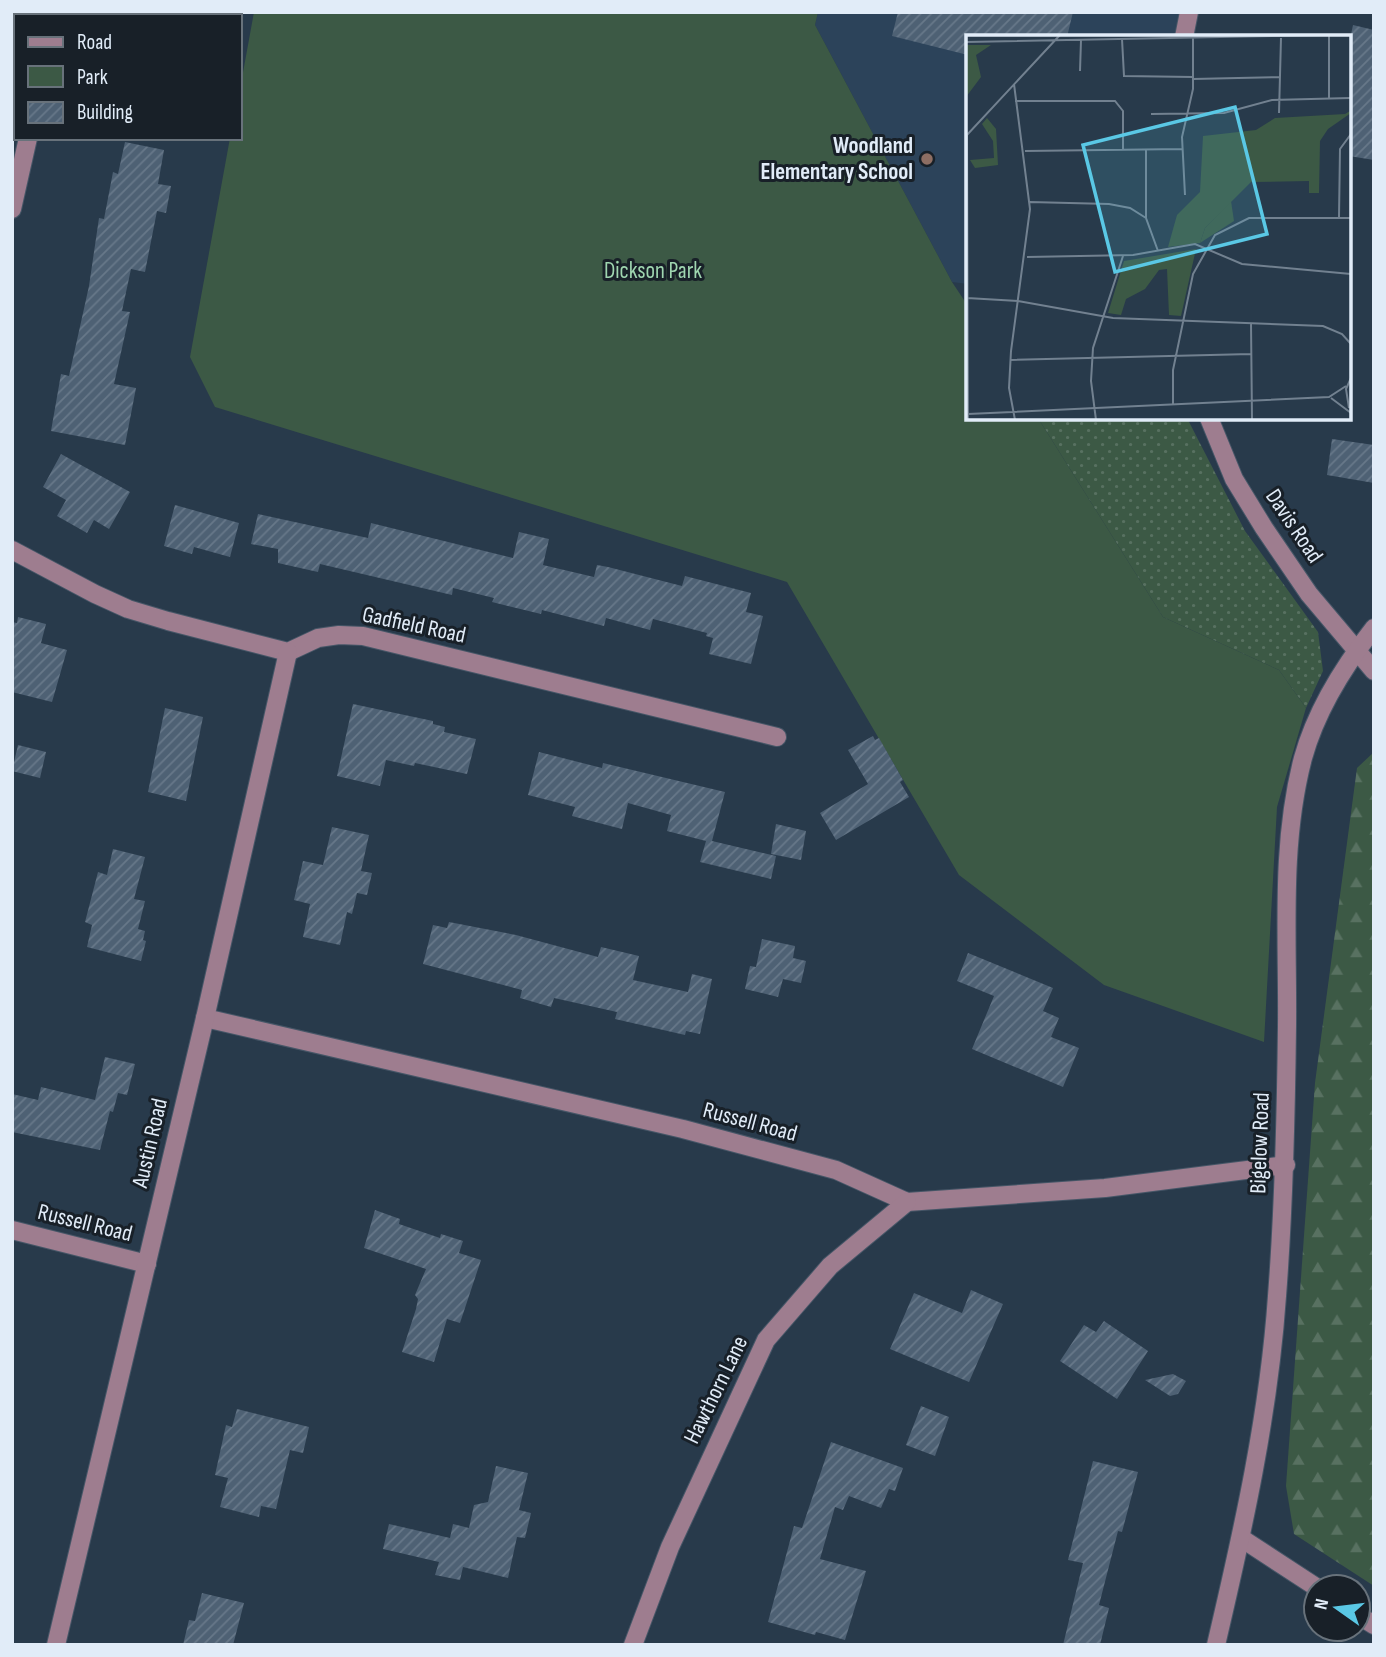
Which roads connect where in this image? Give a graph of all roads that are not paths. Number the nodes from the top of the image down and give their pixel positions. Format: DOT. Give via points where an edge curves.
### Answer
graph roads {
  1 [pos="1189,12"];
  2 [pos="1184,35"];
  3 [pos="28,140"];
  4 [pos="12,209"];
  5 [pos="1210,420"];
  6 [pos="12,550"];
  7 [pos="1374,628"];
  8 [pos="1356,651"];
  9 [pos="288,652"];
  10 [pos="1374,671"];
  11 [pos="777,737"];
  12 [pos="205,1018"];
  13 [pos="1286,1165"];
  14 [pos="907,1202"];
  15 [pos="12,1230"];
  16 [pos="146,1264"];
  17 [pos="1241,1538"];
  18 [pos="1302,1578"];
  19 [pos="56,1645"];
  20 [pos="634,1645"];
  21 [pos="1216,1645"];
  1 -- 2 [label="street"];
  3 -- 4 [label="street"];
  5 -- 8 [label="street, Davis Road" via="1234,479 1264,528"];
  6 -- 9 [label="street" via="128,609"];
  7 -- 8 [label="street, Bigelow Road"];
  8 -- 10 [label="street, Davis Road"];
  8 -- 13 [label="street, Bigelow Road" via="1316,725 1294,806 1286,871"];
  9 -- 11 [label="street, Gadfield Road" via="318,638 363,636"];
  9 -- 12 [label="street, Austin Road"];
  12 -- 14 [label="street, Russell Road" via="683,1129 836,1170"];
  12 -- 16 [label="street, Austin Road"];
  13 -- 14 [label="street, Russell Road" via="1105,1188"];
  13 -- 17 [label="street, Bigelow Road" via="1273,1348"];
  14 -- 20 [label="street, Hawthorn Lane" via="830,1266 766,1340 670,1547"];
  15 -- 16 [label="street, Russell Road"];
  16 -- 19 [label="street, Austin Road"];
  17 -- 18 [label="street"];
  17 -- 21 [label="street, Bigelow Road"];
}
